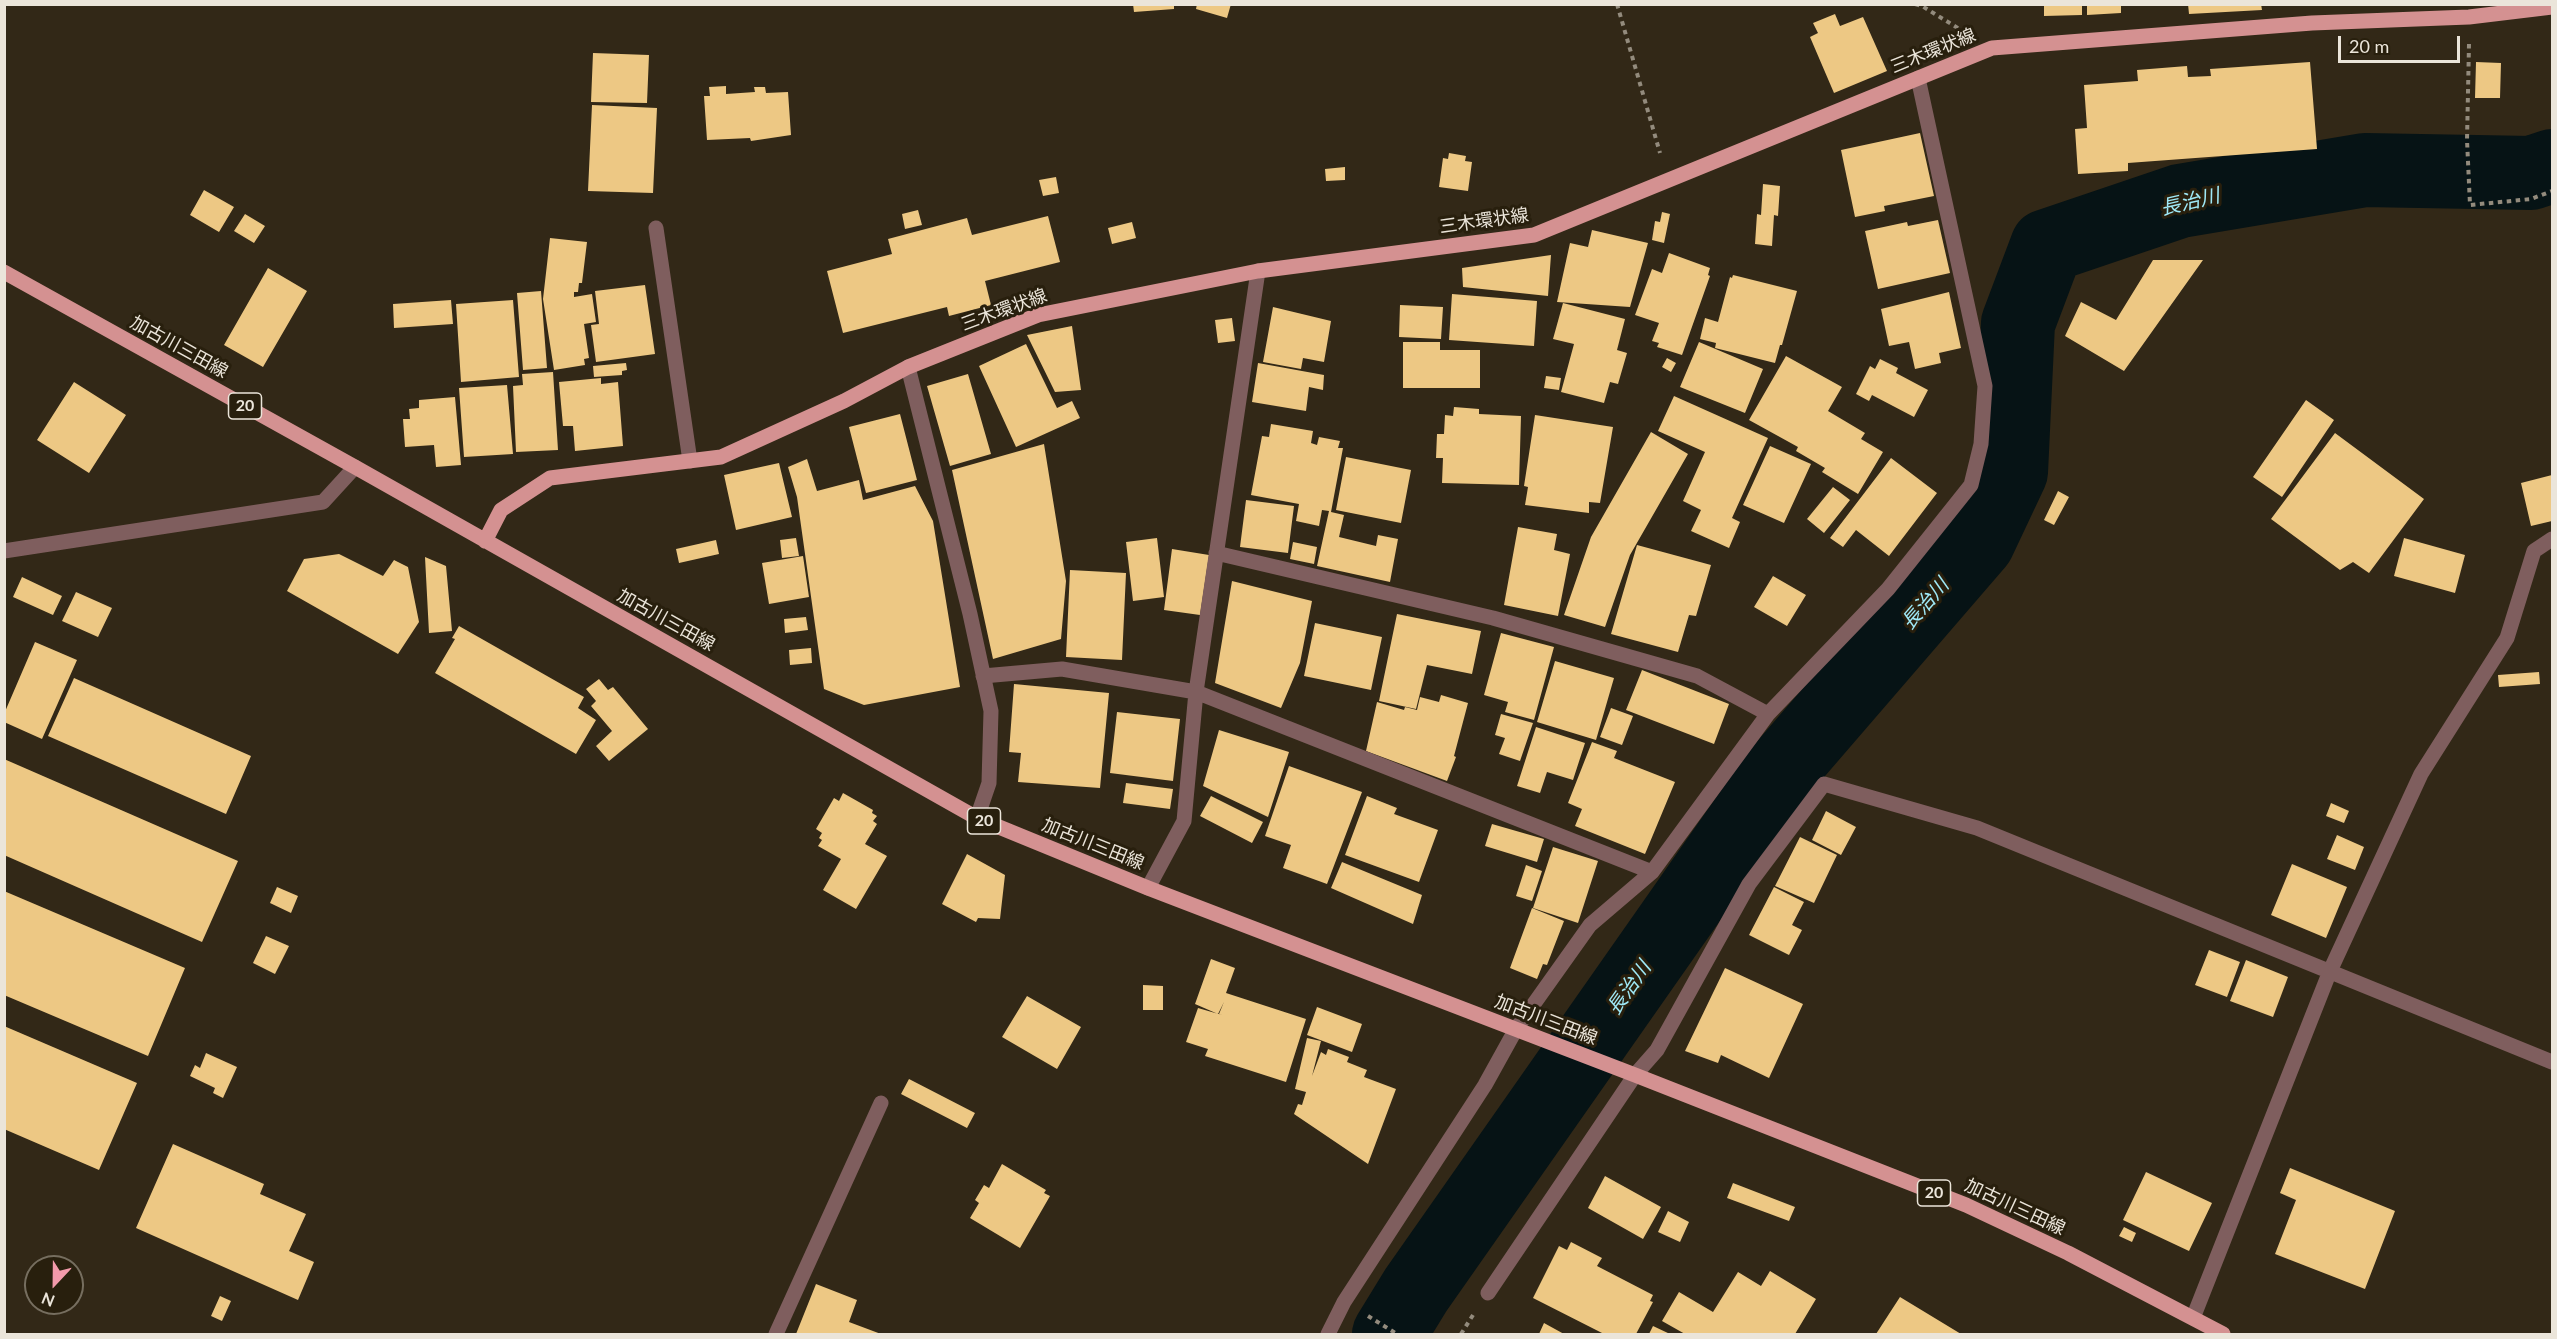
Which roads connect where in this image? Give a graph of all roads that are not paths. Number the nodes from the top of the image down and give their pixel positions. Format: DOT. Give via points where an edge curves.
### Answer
graph roads {
  1 [pos="2553,6"];
  2 [pos="1917,78"];
  3 [pos="656,228"];
  4 [pos="1258,271"];
  5 [pos="4,272"];
  6 [pos="908,368"];
  7 [pos="690,461"];
  8 [pos="355,467"];
  9 [pos="2553,539"];
  10 [pos="485,541"];
  11 [pos="4,550"];
  12 [pos="1216,553"];
  13 [pos="983,676"];
  14 [pos="1196,692"];
  15 [pos="1768,714"];
  16 [pos="977,818"];
  17 [pos="1652,872"];
  18 [pos="1148,888"];
  19 [pos="2330,971"];
  20 [pos="1516,1029"];
  21 [pos="2553,1062"];
  22 [pos="1635,1075"];
  23 [pos="881,1103"];
  24 [pos="1488,1293"];
  25 [pos="2193,1318"];
  26 [pos="776,1335"];
  27 [pos="1328,1335"];
  28 [pos="2223,1335"];
  1 -- 2 [label="main road, 三木環状線" via="2469,17 2312,23 1992,48"];
  2 -- 4 [label="main road, 三木環状線" via="1534,235"];
  2 -- 15 [label="street" via="1985,386 1981,444 1971,485 1888,589"];
  3 -- 7 [label="street"];
  4 -- 6 [label="main road, 三木環状線" via="1038,315"];
  4 -- 12 [label="street"];
  5 -- 8 [label="main road, 加古川三田線 / 20"];
  6 -- 7 [label="main road, 三木環状線" via="721,457"];
  6 -- 13 [label="street"];
  7 -- 10 [label="main road, 三木環状線" via="550,478 501,510"];
  8 -- 10 [label="main road, 加古川三田線 / 20"];
  8 -- 11 [label="street" via="322,502"];
  9 -- 19 [label="street" via="2534,551 2507,638 2421,774"];
  10 -- 16 [label="main road, 加古川三田線 / 20"];
  12 -- 14 [label="street"];
  12 -- 15 [label="street" via="1493,618 1697,676"];
  13 -- 14 [label="street" via="1062,669"];
  13 -- 16 [label="street" via="991,711 989,783"];
  14 -- 17 [label="street"];
  14 -- 18 [label="street" via="1184,821"];
  15 -- 17 [label="street"];
  16 -- 18 [label="main road, 加古川三田線 / 20"];
  17 -- 20 [label="street" via="1590,925"];
  18 -- 20 [label="main road, 加古川三田線 / 20"];
  19 -- 21 [label="street"];
  19 -- 22 [label="street" via="1977,828 1824,784 1749,884 1657,1050"];
  19 -- 25 [label="street"];
  20 -- 22 [label="main road, 加古川三田線 / 20"];
  20 -- 27 [label="street" via="1485,1085 1344,1302"];
  22 -- 24 [label="street"];
  22 -- 25 [label="main road, 加古川三田線 / 20" via="1966,1205"];
  23 -- 26 [label="street"];
  25 -- 28 [label="main road, 加古川三田線 / 20"];
}
